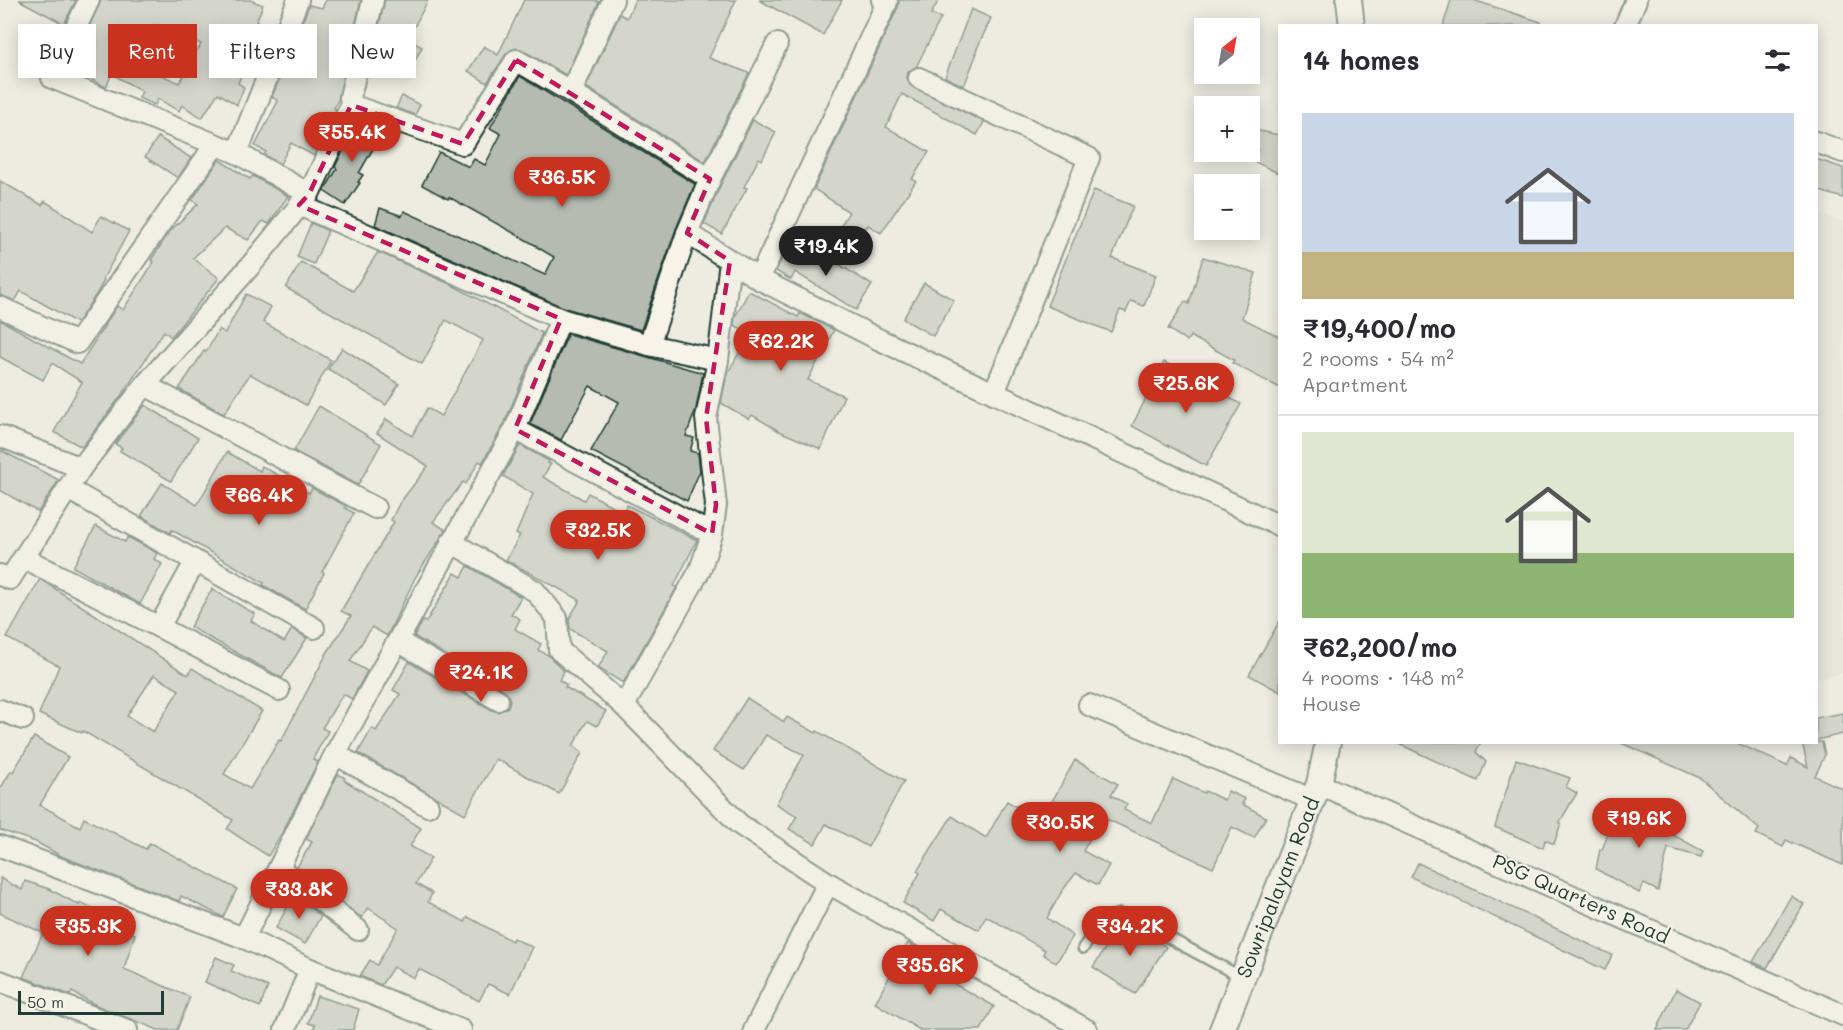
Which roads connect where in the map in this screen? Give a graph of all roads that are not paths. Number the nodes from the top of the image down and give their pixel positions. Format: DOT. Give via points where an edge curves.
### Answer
graph roads {
  1 [pos="89,0"];
  2 [pos="297,0"];
  3 [pos="373,0"];
  4 [pos="613,0"];
  5 [pos="882,0"];
  6 [pos="1349,0"];
  7 [pos="1636,0"];
  8 [pos="1352,24"];
  9 [pos="1627,24"];
  10 [pos="777,44"];
  11 [pos="920,78"];
  12 [pos="571,92"];
  13 [pos="351,105"];
  14 [pos="1818,143"];
  15 [pos="226,148"];
  16 [pos="1843,152"];
  17 [pos="710,179"];
  18 [pos="304,200"];
  19 [pos="687,233"];
  20 [pos="730,261"];
  21 [pos="759,279"];
  22 [pos="0,307"];
  23 [pos="561,319"];
  24 [pos="649,345"];
  25 [pos="718,360"];
  26 [pos="145,385"];
  27 [pos="994,393"];
  28 [pos="515,429"];
  29 [pos="0,436"];
  30 [pos="81,468"];
  31 [pos="68,489"];
  32 [pos="375,508"];
  33 [pos="1278,525"];
  34 [pos="712,534"];
  35 [pos="451,542"];
  36 [pos="24,558"];
  37 [pos="195,562"];
  38 [pos="0,575"];
  39 [pos="159,627"];
  40 [pos="314,628"];
  41 [pos="398,641"];
  42 [pos="279,690"];
  43 [pos="498,700"];
  44 [pos="1089,705"];
  45 [pos="624,706"];
  46 [pos="0,710"];
  47 [pos="23,719"];
  48 [pos="1328,744"];
  49 [pos="335,754"];
  50 [pos="1316,792"];
  51 [pos="428,806"];
  52 [pos="0,846"];
  53 [pos="279,868"];
  54 [pos="828,883"];
  55 [pos="358,930"];
  56 [pos="244,938"];
  57 [pos="1083,948"];
  58 [pos="310,969"];
  59 [pos="1243,978"];
  60 [pos="0,981"];
  61 [pos="1843,1015"];
  62 [pos="127,1030"];
  63 [pos="285,1030"];
  64 [pos="461,1030"];
  65 [pos="754,1030"];
  66 [pos="1087,1030"];
  67 [pos="1222,1030"];
  1 -- 15 [label="street" via="52,78"];
  2 -- 15 [label="street"];
  3 -- 13 [label="street"];
  4 -- 12 [label="street"];
  5 -- 21 [label="street" via="887,2"];
  6 -- 8 [label="street"];
  7 -- 9 [label="street"];
  10 -- 17 [label="street"];
  11 -- 27 [label="street" via="1089,158"];
  12 -- 13 [label="street" via="516,60 463,144"];
  12 -- 17 [label="street"];
  13 -- 18 [label="street"];
  14 -- 16 [label="street"];
  15 -- 18 [label="street"];
  15 -- 22 [label="street" via="77,342"];
  17 -- 19 [label="street"];
  18 -- 23 [label="street"];
  18 -- 26 [label="street"];
  19 -- 20 [label="street"];
  19 -- 24 [label="street"];
  20 -- 21 [label="street"];
  20 -- 25 [label="street"];
  21 -- 27 [label="street"];
  23 -- 24 [label="street"];
  23 -- 28 [label="street"];
  24 -- 25 [label="street"];
  25 -- 34 [label="street" via="706,418 716,505"];
  26 -- 30 [label="street"];
  26 -- 32 [label="street"];
  27 -- 33 [label="street"];
  28 -- 34 [label="street"];
  28 -- 35 [label="street"];
  29 -- 30 [label="street"];
  30 -- 31 [label="street"];
  31 -- 36 [label="street"];
  31 -- 37 [label="street"];
  34 -- 45 [label="street" via="699,570"];
  35 -- 41 [label="street"];
  35 -- 45 [label="street" via="535,591 557,618 559,650"];
  36 -- 38 [label="street" via="10,579"];
  36 -- 39 [label="street"];
  37 -- 39 [label="street"];
  37 -- 40 [label="street"];
  39 -- 42 [label="street"];
  41 -- 43 [label="street"];
  41 -- 49 [label="street"];
  44 -- 50 [label="street, PSG Quarters Road"];
  45 -- 54 [label="street" via="739,824"];
  46 -- 47 [label="street"];
  48 -- 50 [label="street, Sowripalayam Road"];
  49 -- 51 [label="street"];
  49 -- 53 [label="street"];
  50 -- 59 [label="street, Sowripalayam Road"];
  50 -- 61 [label="street, PSG Quarters Road"];
  52 -- 56 [label="street"];
  53 -- 55 [label="street"];
  53 -- 56 [label="street"];
  54 -- 65 [label="street"];
  54 -- 66 [label="street"];
  56 -- 58 [label="street"];
  57 -- 59 [label="lane" via="1105,918 1120,914"];
  58 -- 63 [label="street"];
  58 -- 64 [label="street"];
  59 -- 67 [label="street, Sowripalayam Road"];
  60 -- 62 [label="street"];
}
